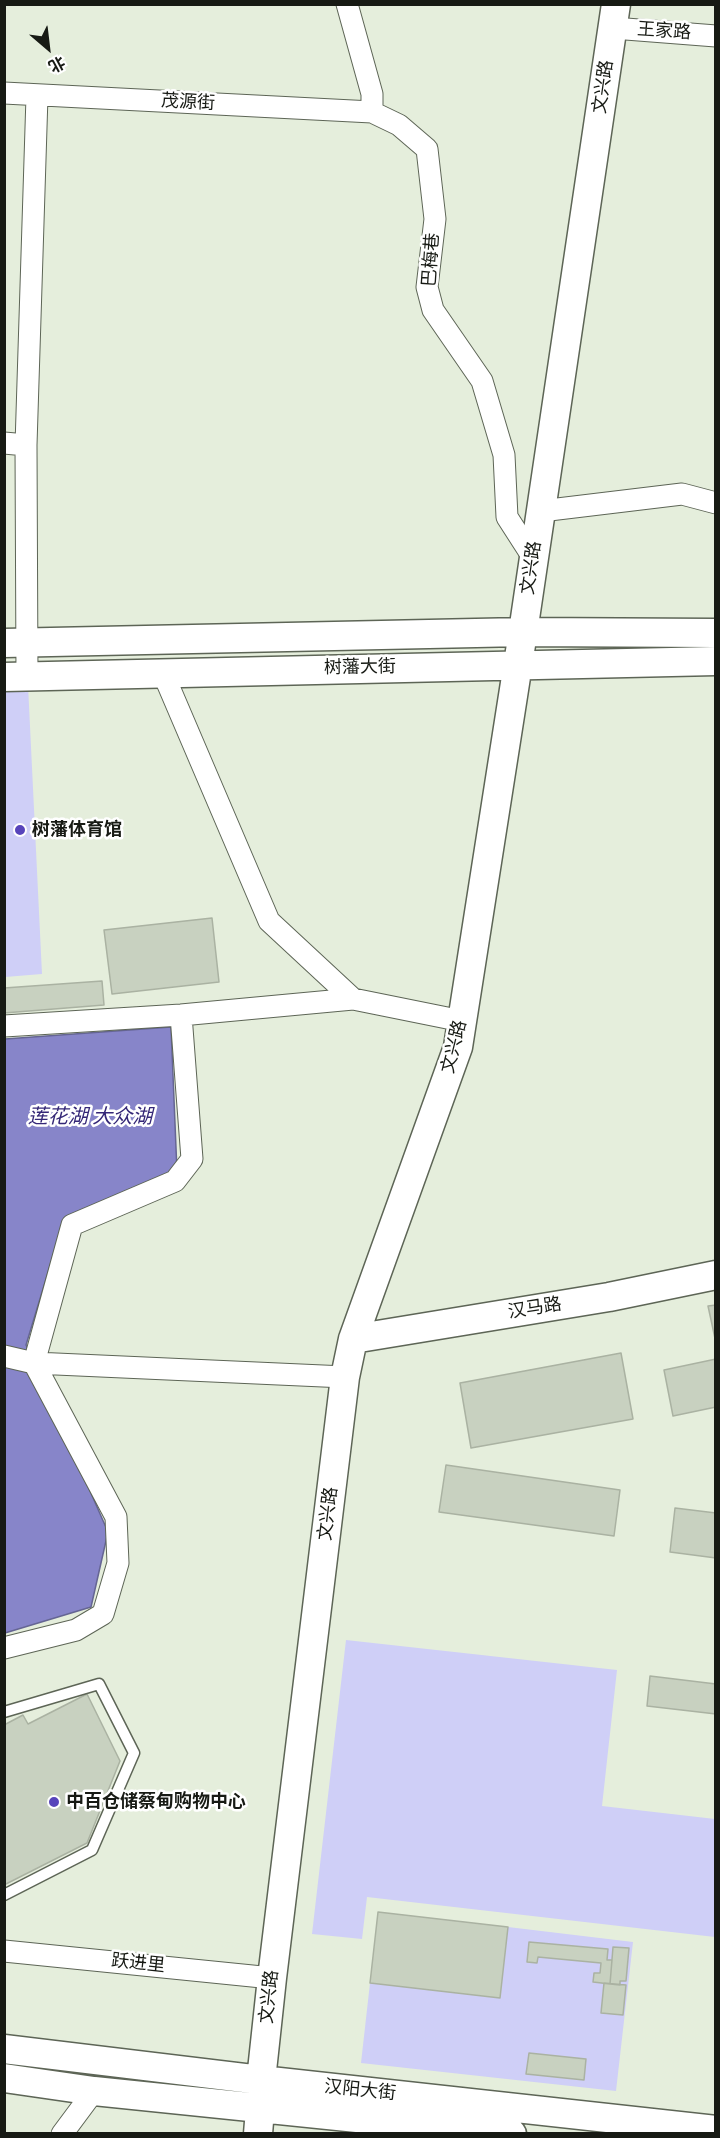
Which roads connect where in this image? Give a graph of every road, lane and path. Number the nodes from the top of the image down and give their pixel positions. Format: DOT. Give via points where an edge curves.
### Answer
graph roads {
  1 [pos="347,4"];
  2 [pos="614,16"];
  3 [pos="716,36"];
  4 [pos="4,93"];
  5 [pos="37,96"];
  6 [pos="372,112"];
  7 [pos="4,443"];
  8 [pos="26,445"];
  9 [pos="716,503"];
  10 [pos="541,511"];
  11 [pos="534,559"];
  12 [pos="523,632"];
  13 [pos="716,633"];
  14 [pos="15,643"];
  15 [pos="716,661"];
  16 [pos="518,664"];
  17 [pos="163,673"];
  18 [pos="16,677"];
  19 [pos="353,999"];
  20 [pos="182,1015"];
  21 [pos="462,1021"];
  22 [pos="4,1026"];
  23 [pos="716,1275"];
  24 [pos="353,1339"];
  25 [pos="4,1356"];
  26 [pos="34,1363"];
  27 [pos="345,1377"];
  28 [pos="4,1648"];
  29 [pos="4,1712"];
  30 [pos="4,1895"];
  31 [pos="4,1951"];
  32 [pos="272,1978"];
  33 [pos="4,2049"];
  34 [pos="4,2078"];
  35 [pos="261,2080"];
  36 [pos="94,2091"];
  37 [pos="259,2121"];
  38 [pos="716,2130"];
  39 [pos="62,2133"];
  40 [pos="512,2133"];
  1 -- 6 [label="street" via="372,94"];
  2 -- 3 [label="street, 王家路"];
  2 -- 10 [label="street, 文兴路"];
  4 -- 5 [label="street, 茂源街"];
  5 -- 6 [label="street, 茂源街"];
  5 -- 8 [label="street"];
  6 -- 11 [label="street, 巴梅巷" via="399,125 427,149 435,219 427,287 433,310 482,381 504,455 507,517"];
  7 -- 8 [label="street"];
  8 -- 14 [label="street"];
  9 -- 10 [label="street" via="682,494"];
  10 -- 11 [label="street, 文兴路"];
  11 -- 12 [label="street, 文兴路"];
  12 -- 13 [label="street, 树藩大街"];
  12 -- 14 [label="street, 树藩大街"];
  12 -- 16 [label="street, 文兴路"];
  14 -- 18 [label="street"];
  15 -- 16 [label="street, 树藩大街"];
  16 -- 17 [label="street, 树藩大街"];
  16 -- 21 [label="street, 文兴路"];
  17 -- 18 [label="street, 树藩大街"];
  17 -- 19 [label="street" via="269,921"];
  19 -- 20 [label="street"];
  19 -- 21 [label="street"];
  20 -- 22 [label="street"];
  20 -- 26 [label="street" via="192,1159 175,1181 72,1225"];
  21 -- 24 [label="street, 文兴路" via="458,1047"];
  23 -- 24 [label="street, 汉马路" via="609,1297"];
  24 -- 27 [label="street, 文兴路"];
  25 -- 26 [label="street"];
  26 -- 27 [label="street"];
  26 -- 28 [label="street" via="116,1517 118,1563 103,1614 76,1630"];
  27 -- 32 [label="street, 文兴路"];
  29 -- 30 [label="lane" via="99,1684 134,1753 92,1850"];
  31 -- 32 [label="street, 跃进里"];
  32 -- 35 [label="street, 文兴路"];
  33 -- 35 [label="street, 汉阳大街"];
  34 -- 36 [label="street, 汉阳大街"];
  35 -- 38 [label="street, 汉阳大街"];
  36 -- 37 [label="street, 汉阳大街"];
  36 -- 39 [label="street"];
  37 -- 40 [label="street, 汉阳大街"];
}
